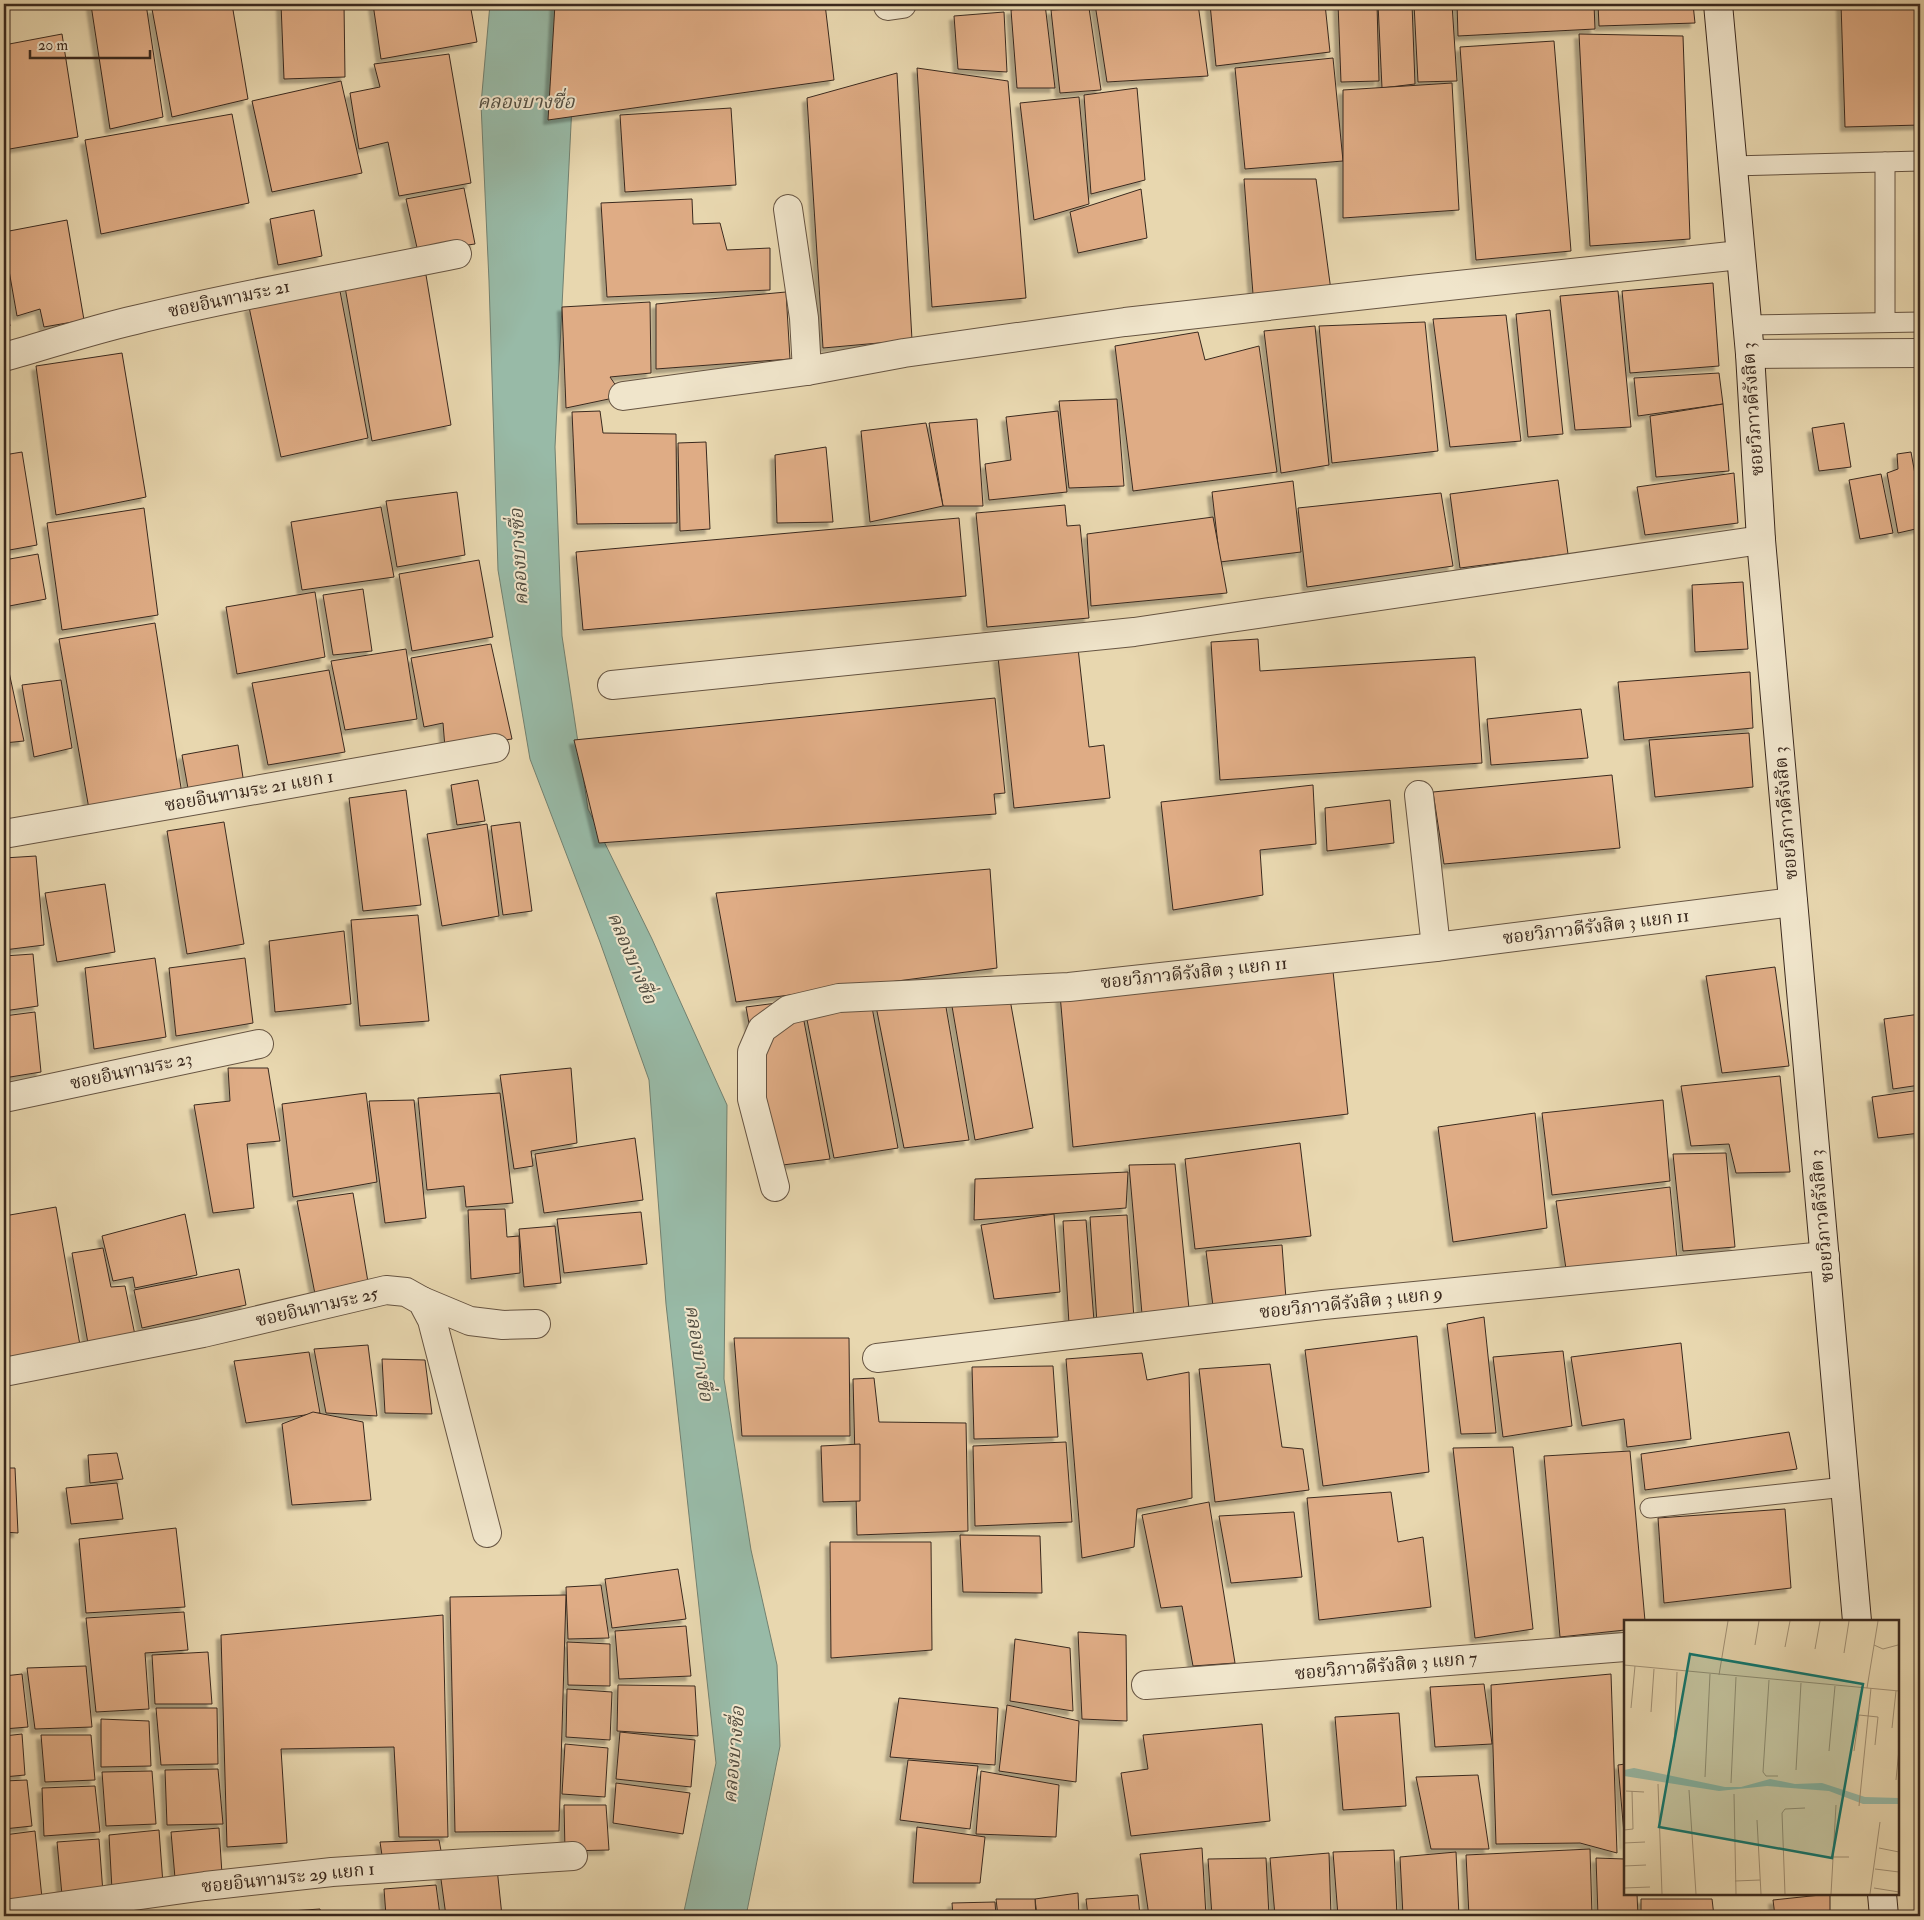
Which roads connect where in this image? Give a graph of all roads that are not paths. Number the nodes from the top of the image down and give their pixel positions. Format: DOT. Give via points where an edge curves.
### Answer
graph roads {
  1 [pos="1718,4"];
  2 [pos="1920,161"];
  3 [pos="1885,162"];
  4 [pos="1732,166"];
  5 [pos="788,209"];
  6 [pos="457,254"];
  7 [pos="1740,256"];
  8 [pos="1885,322"];
  9 [pos="1920,322"];
  10 [pos="1746,325"];
  11 [pos="1920,353"];
  12 [pos="1750,354"];
  13 [pos="4,357"];
  14 [pos="807,371"];
  15 [pos="623,396"];
  16 [pos="1762,540"];
  17 [pos="612,685"];
  18 [pos="495,748"];
  19 [pos="1418,795"];
  20 [pos="4,834"];
  21 [pos="1793,902"];
  22 [pos="1436,947"];
  23 [pos="259,1044"];
  24 [pos="4,1098"];
  25 [pos="775,1187"];
  26 [pos="1825,1256"];
  27 [pos="422,1301"];
  28 [pos="536,1324"];
  29 [pos="877,1358"];
  30 [pos="4,1372"];
  31 [pos="1845,1487"];
  32 [pos="1650,1508"];
  33 [pos="487,1533"];
  34 [pos="1857,1620"];
  35 [pos="1624,1647"];
  36 [pos="1146,1685"];
  37 [pos="573,1856"];
  38 [pos="1882,1895"];
  39 [pos="4,1915"];
  40 [pos="1884,1916"];
  1 -- 4 [label="street, ซอยวิภาวดีรังสิต 3"];
  2 -- 3 [label="lane"];
  3 -- 4 [label="lane"];
  3 -- 8 [label="lane"];
  4 -- 7 [label="street, ซอยวิภาวดีรังสิต 3"];
  5 -- 14 [label="street" via="804,318"];
  6 -- 13 [label="street, ซอยอินทามระ 21" via="142,318"];
  7 -- 10 [label="street, ซอยวิภาวดีรังสิต 3"];
  7 -- 14 [label="street" via="1125,322 904,353"];
  8 -- 9 [label="lane"];
  8 -- 10 [label="lane"];
  10 -- 12 [label="street, ซอยวิภาวดีรังสิต 3"];
  11 -- 12 [label="street"];
  12 -- 16 [label="street, ซอยวิภาวดีรังสิต 3"];
  14 -- 15 [label="street"];
  16 -- 17 [label="street" via="1134,632"];
  16 -- 21 [label="street, ซอยวิภาวดีรังสิต 3"];
  18 -- 20 [label="street, ซอยอินทามระ 21 แยก 1"];
  19 -- 22 [label="street"];
  21 -- 22 [label="street, ซอยวิภาวดีรังสิต 3 แยก 11"];
  21 -- 26 [label="street, ซอยวิภาวดีรังสิต 3"];
  22 -- 25 [label="street, ซอยวิภาวดีรังสิต 3 แยก 11" via="1069,986 839,998 788,1010 762,1029 752,1052 752,1099"];
  23 -- 24 [label="street, ซอยอินทามระ 23"];
  26 -- 29 [label="street, ซอยวิภาวดีรังสิต 3 แยก 9" via="1323,1305"];
  26 -- 31 [label="street, ซอยวิภาวดีรังสิต 3"];
  27 -- 28 [label="street, ซอยอินทามระ 25" via="470,1320 503,1325"];
  27 -- 30 [label="street, ซอยอินทามระ 25" via="406,1292 386,1290 203,1333"];
  27 -- 33 [label="street" via="432,1320"];
  31 -- 32 [label="lane"];
  31 -- 34 [label="street, ซอยวิภาวดีรังสิต 3"];
  35 -- 36 [label="street, ซอยวิภาวดีรังสิต 3 แยก 7"];
  37 -- 39 [label="street, ซอยอินทามระ 29 แยก 1" via="332,1872 205,1886"];
  38 -- 40 [label="street"];
}
